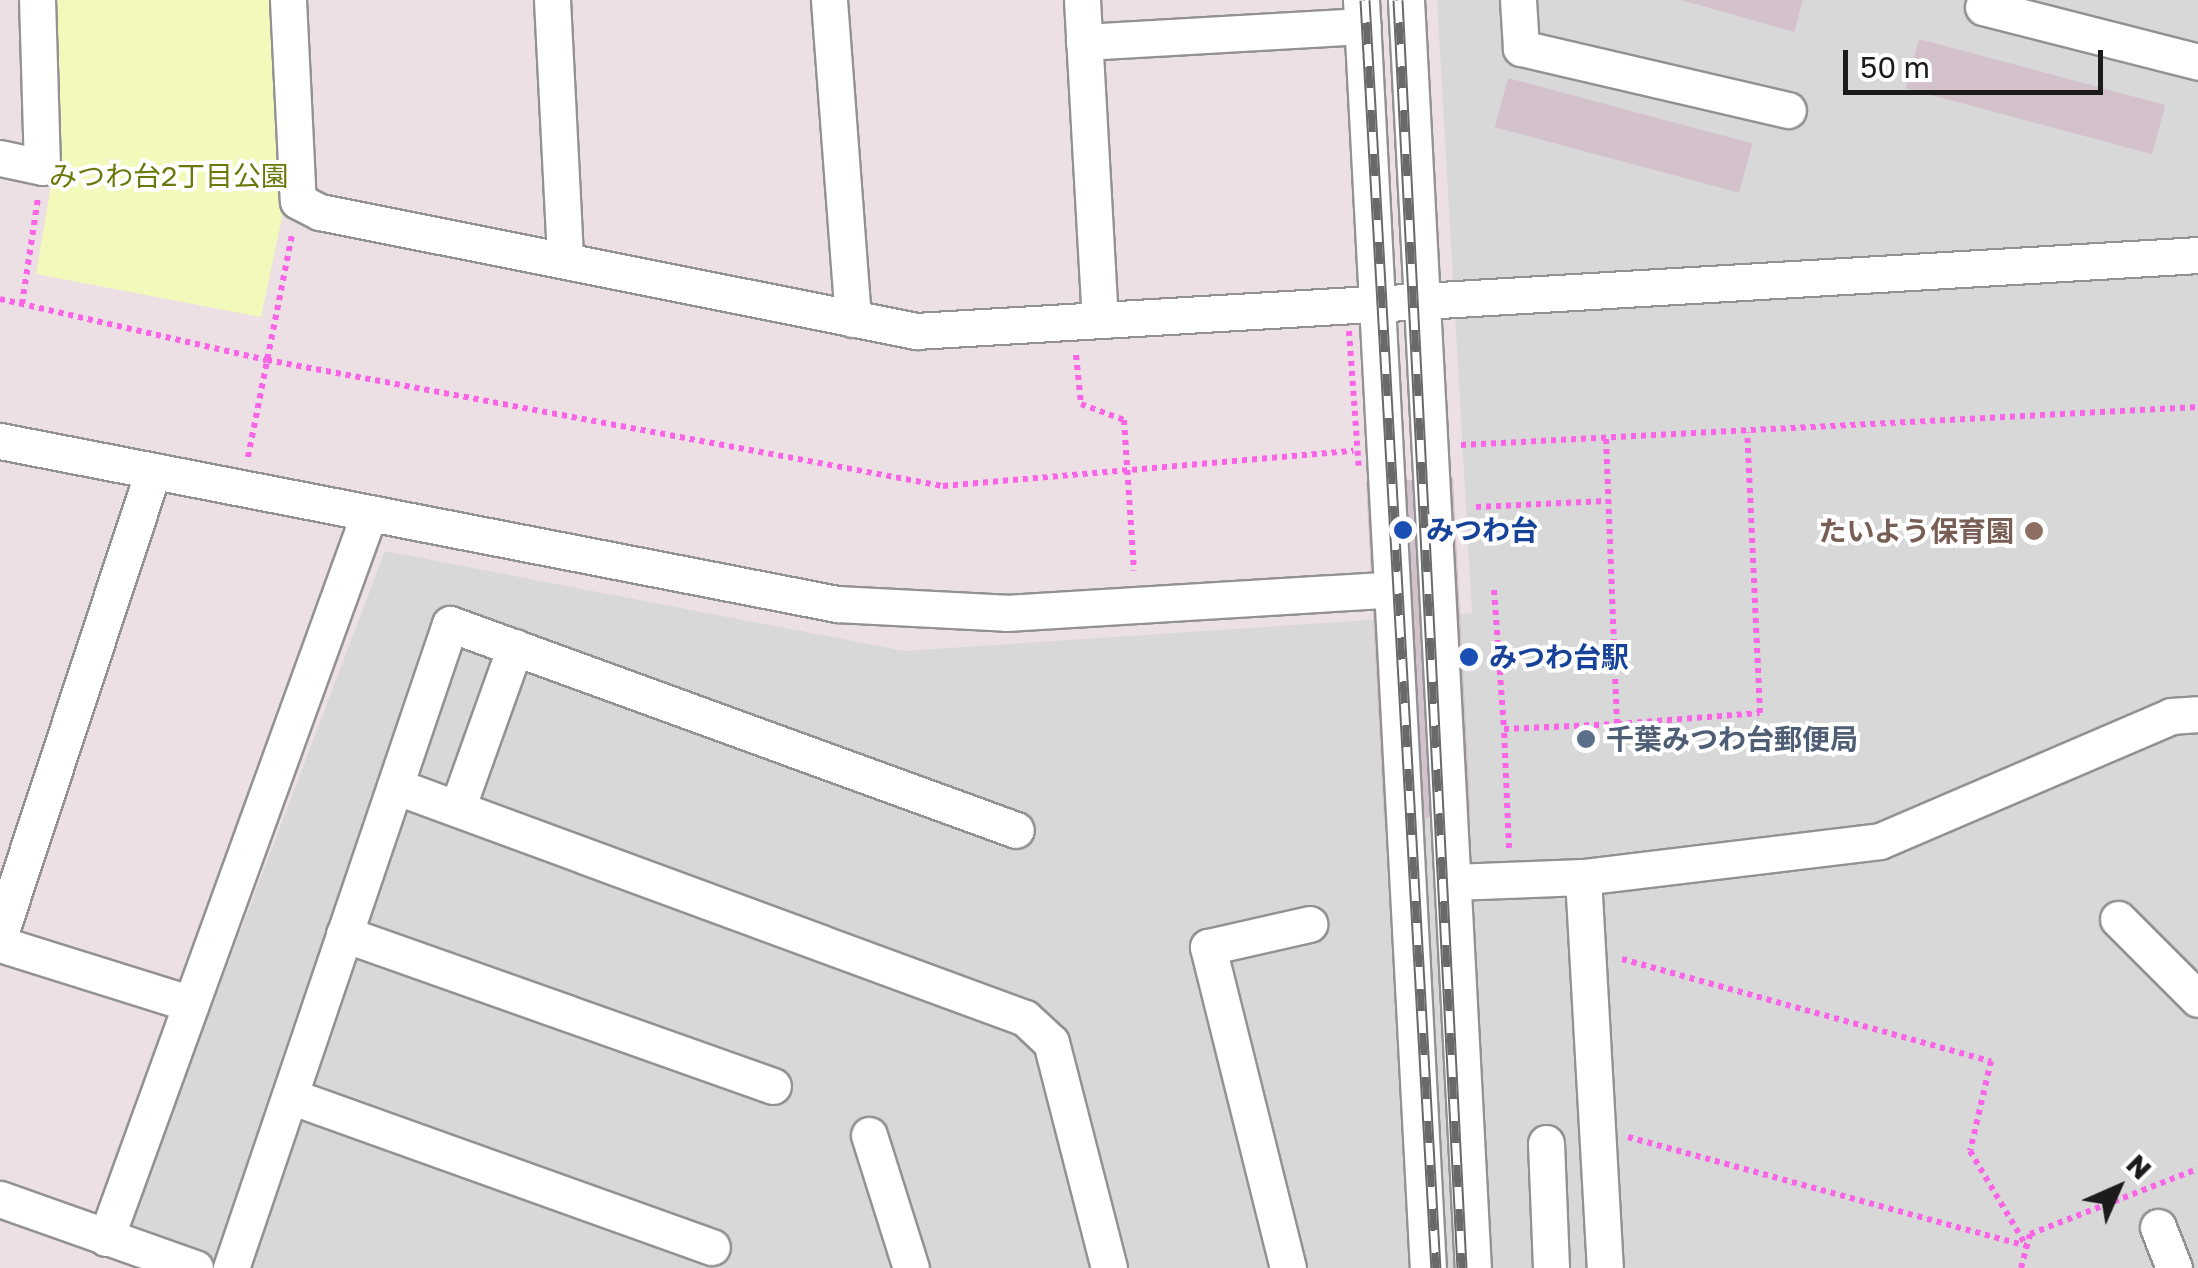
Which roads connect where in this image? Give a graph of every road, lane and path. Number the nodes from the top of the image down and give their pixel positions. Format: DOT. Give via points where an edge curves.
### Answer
graph roads {
  1 [pos="37,0"];
  2 [pos="288,0"];
  3 [pos="552,0"];
  4 [pos="829,0"];
  5 [pos="1082,0"];
  6 [pos="1406,0"];
  7 [pos="1518,0"];
  8 [pos="1982,7"];
  9 [pos="1362,13"];
  10 [pos="1084,42"];
  11 [pos="2198,62"];
  12 [pos="1788,110"];
  13 [pos="0,158"];
  14 [pos="42,167"];
  15 [pos="298,201"];
  16 [pos="2198,255"];
  17 [pos="565,257"];
  18 [pos="0,299"];
  19 [pos="1420,301"];
  20 [pos="22,304"];
  21 [pos="1376,304"];
  22 [pos="852,318"];
  23 [pos="1087,320"];
  24 [pos="1349,331"];
  25 [pos="267,360"];
  26 [pos="2198,408"];
  27 [pos="1747,432"];
  28 [pos="1606,438"];
  29 [pos="0,441"];
  30 [pos="1426,447"];
  31 [pos="1371,459"];
  32 [pos="1130,466"];
  33 [pos="153,472"];
  34 [pos="242,488"];
  35 [pos="1606,501"];
  36 [pos="1476,507"];
  37 [pos="368,514"];
  38 [pos="1387,590"];
  39 [pos="1494,590"];
  40 [pos="1136,607"];
  41 [pos="515,647"];
  42 [pos="2198,714"];
  43 [pos="1618,724"];
  44 [pos="1504,729"];
  45 [pos="395,786"];
  46 [pos="462,795"];
  47 [pos="1016,830"];
  48 [pos="1583,877"];
  49 [pos="1511,880"];
  50 [pos="1452,882"];
  51 [pos="2118,919"];
  52 [pos="1309,924"];
  53 [pos="0,934"];
  54 [pos="344,934"];
  55 [pos="0,944"];
  56 [pos="1587,950"];
  57 [pos="2198,999"];
  58 [pos="191,1004"];
  59 [pos="773,1086"];
  60 [pos="290,1096"];
  61 [pos="1597,1128"];
  62 [pos="869,1135"];
  63 [pos="1546,1143"];
  64 [pos="2198,1169"];
  65 [pos="0,1200"];
  66 [pos="2158,1226"];
  67 [pos="106,1238"];
  68 [pos="712,1247"];
  69 [pos="2027,1247"];
  70 [pos="195,1268"];
  71 [pos="231,1268"];
  72 [pos="911,1268"];
  73 [pos="1109,1268"];
  74 [pos="1288,1268"];
  75 [pos="1428,1268"];
  76 [pos="1474,1268"];
  77 [pos="1551,1268"];
  78 [pos="1605,1268"];
  79 [pos="2022,1268"];
  80 [pos="2174,1268"];
  1 -- 14 [label="street"];
  2 -- 15 [label="street"];
  3 -- 17 [label="street"];
  4 -- 22 [label="street"];
  5 -- 10 [label="street"];
  6 -- 19 [label="street"];
  7 -- 12 [label="street" via="1521,48"];
  8 -- 11 [label="street"];
  9 -- 10 [label="street"];
  9 -- 21 [label="street"];
  10 -- 23 [label="street"];
  13 -- 14 [label="street"];
  14 -- 20 [label="path"];
  15 -- 17 [label="street" via="320,212"];
  15 -- 25 [label="path"];
  16 -- 19 [label="street"];
  17 -- 22 [label="street"];
  18 -- 20 [label="path"];
  19 -- 21 [label="street"];
  19 -- 30 [label="street"];
  20 -- 25 [label="path"];
  21 -- 23 [label="street"];
  21 -- 31 [label="street"];
  22 -- 23 [label="street" via="916,331"];
  23 -- 32 [label="path" via="1080,404 1124,420"];
  24 -- 31 [label="path, bridge"];
  25 -- 32 [label="path" via="943,486"];
  25 -- 34 [label="path"];
  26 -- 27 [label="path"];
  27 -- 28 [label="path"];
  27 -- 43 [label="path" via="1760,713"];
  28 -- 30 [label="path"];
  28 -- 35 [label="path"];
  29 -- 33 [label="street"];
  30 -- 50 [label="street"];
  31 -- 32 [label="path"];
  31 -- 38 [label="street"];
  32 -- 40 [label="path"];
  33 -- 34 [label="street"];
  33 -- 53 [label="street"];
  34 -- 37 [label="street"];
  35 -- 36 [label="path"];
  35 -- 43 [label="path"];
  37 -- 40 [label="street" via="837,604 927,614"];
  37 -- 58 [label="street"];
  38 -- 40 [label="street"];
  38 -- 75 [label="street"];
  39 -- 44 [label="path"];
  41 -- 45 [label="street" via="450,624"];
  41 -- 46 [label="street"];
  41 -- 47 [label="street"];
  42 -- 48 [label="street" via="2171,716 1880,841"];
  43 -- 44 [label="path"];
  44 -- 49 [label="path"];
  45 -- 54 [label="street"];
  45 -- 73 [label="street" via="1025,1018 1051,1042"];
  48 -- 49 [label="street"];
  48 -- 56 [label="street"];
  49 -- 50 [label="street"];
  50 -- 76 [label="street"];
  51 -- 57 [label="street"];
  52 -- 74 [label="street" via="1208,947"];
  54 -- 59 [label="street"];
  54 -- 60 [label="street"];
  55 -- 58 [label="street"];
  56 -- 61 [label="street"];
  56 -- 69 [label="path" via="1992,1061 1970,1151"];
  58 -- 67 [label="street"];
  60 -- 68 [label="street"];
  60 -- 71 [label="street"];
  61 -- 69 [label="path"];
  61 -- 78 [label="street"];
  62 -- 72 [label="street"];
  63 -- 77 [label="street"];
  64 -- 69 [label="path" via="2030,1234"];
  65 -- 67 [label="street"];
  66 -- 80 [label="street"];
  67 -- 70 [label="street"];
  69 -- 79 [label="path"];
}
